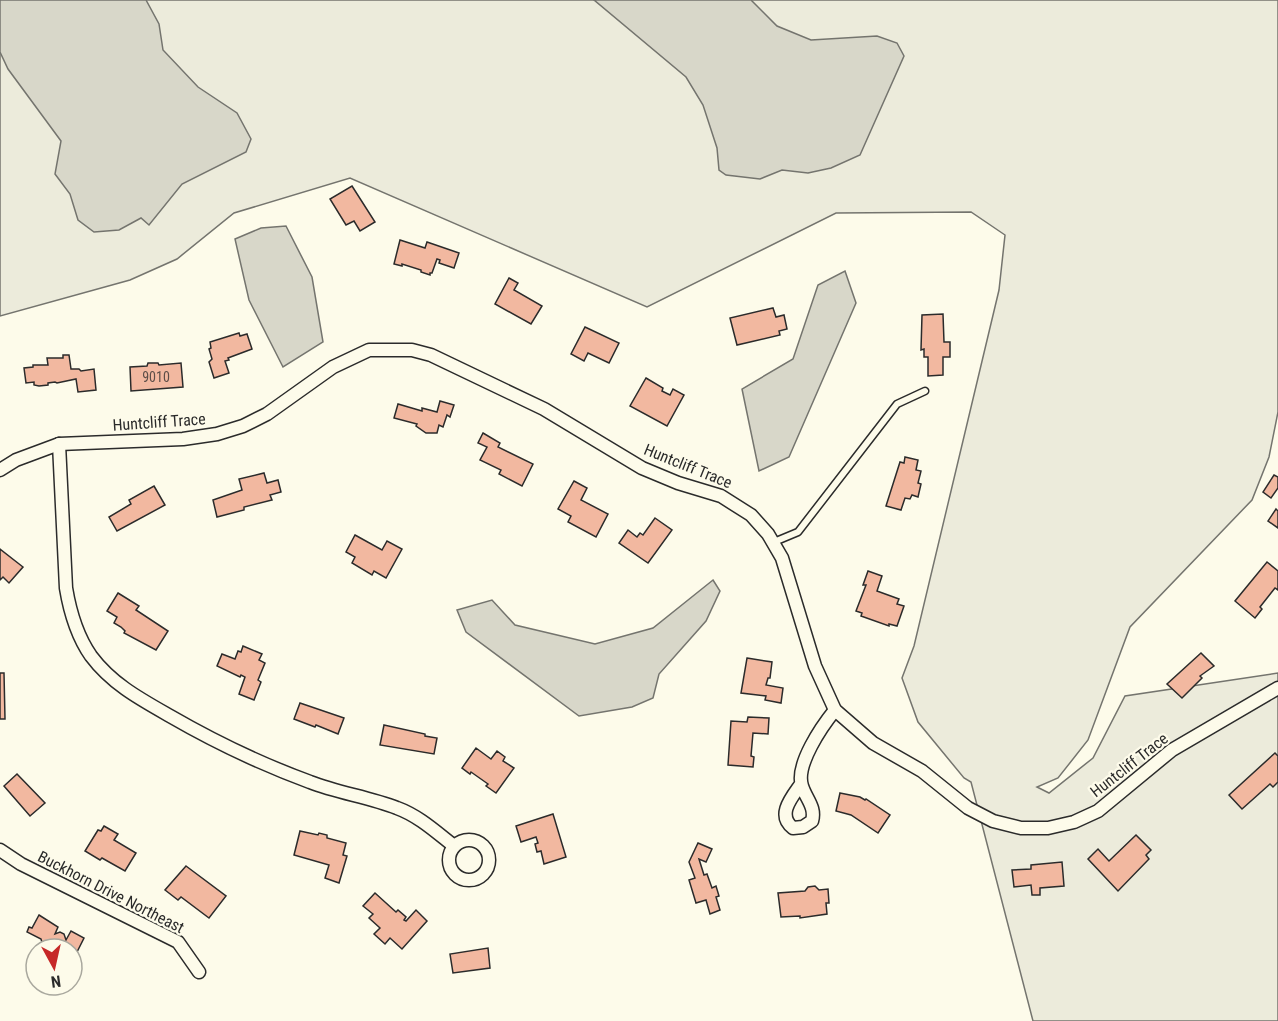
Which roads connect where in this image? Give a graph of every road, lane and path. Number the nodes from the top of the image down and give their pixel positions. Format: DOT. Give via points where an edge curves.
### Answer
graph roads {
  1 [pos="925,391"];
  2 [pos="59,444"];
  3 [pos="0,470"];
  4 [pos="773,543"];
  5 [pos="1278,688"];
  6 [pos="835,710"];
  7 [pos="801,784"];
  8 [pos="454,846"];
  9 [pos="0,850"];
  10 [pos="200,972"];
  1 -- 4 [label="lane" via="897,404 798,531"];
  2 -- 3 [label="street, Huntcliff Trace"];
  2 -- 4 [label="street, Huntcliff Trace" via="217,434 267,414 333,368 369,350 412,350 431,355 544,409 642,468 721,496 750,515"];
  2 -- 8 [label="street" via="70,611 90,654 107,674 136,696 254,760 312,783 397,808"];
  4 -- 6 [label="street, Huntcliff Trace" via="782,558 815,666"];
  5 -- 6 [label="street, Huntcliff Trace" via="1172,750 1098,811 1048,828 1021,828 993,821 968,808 922,771 873,743"];
  6 -- 7 [label="street" via="811,744"];
  9 -- 10 [label="street, Buckhorn Drive Northeast" via="178,942"];
}
